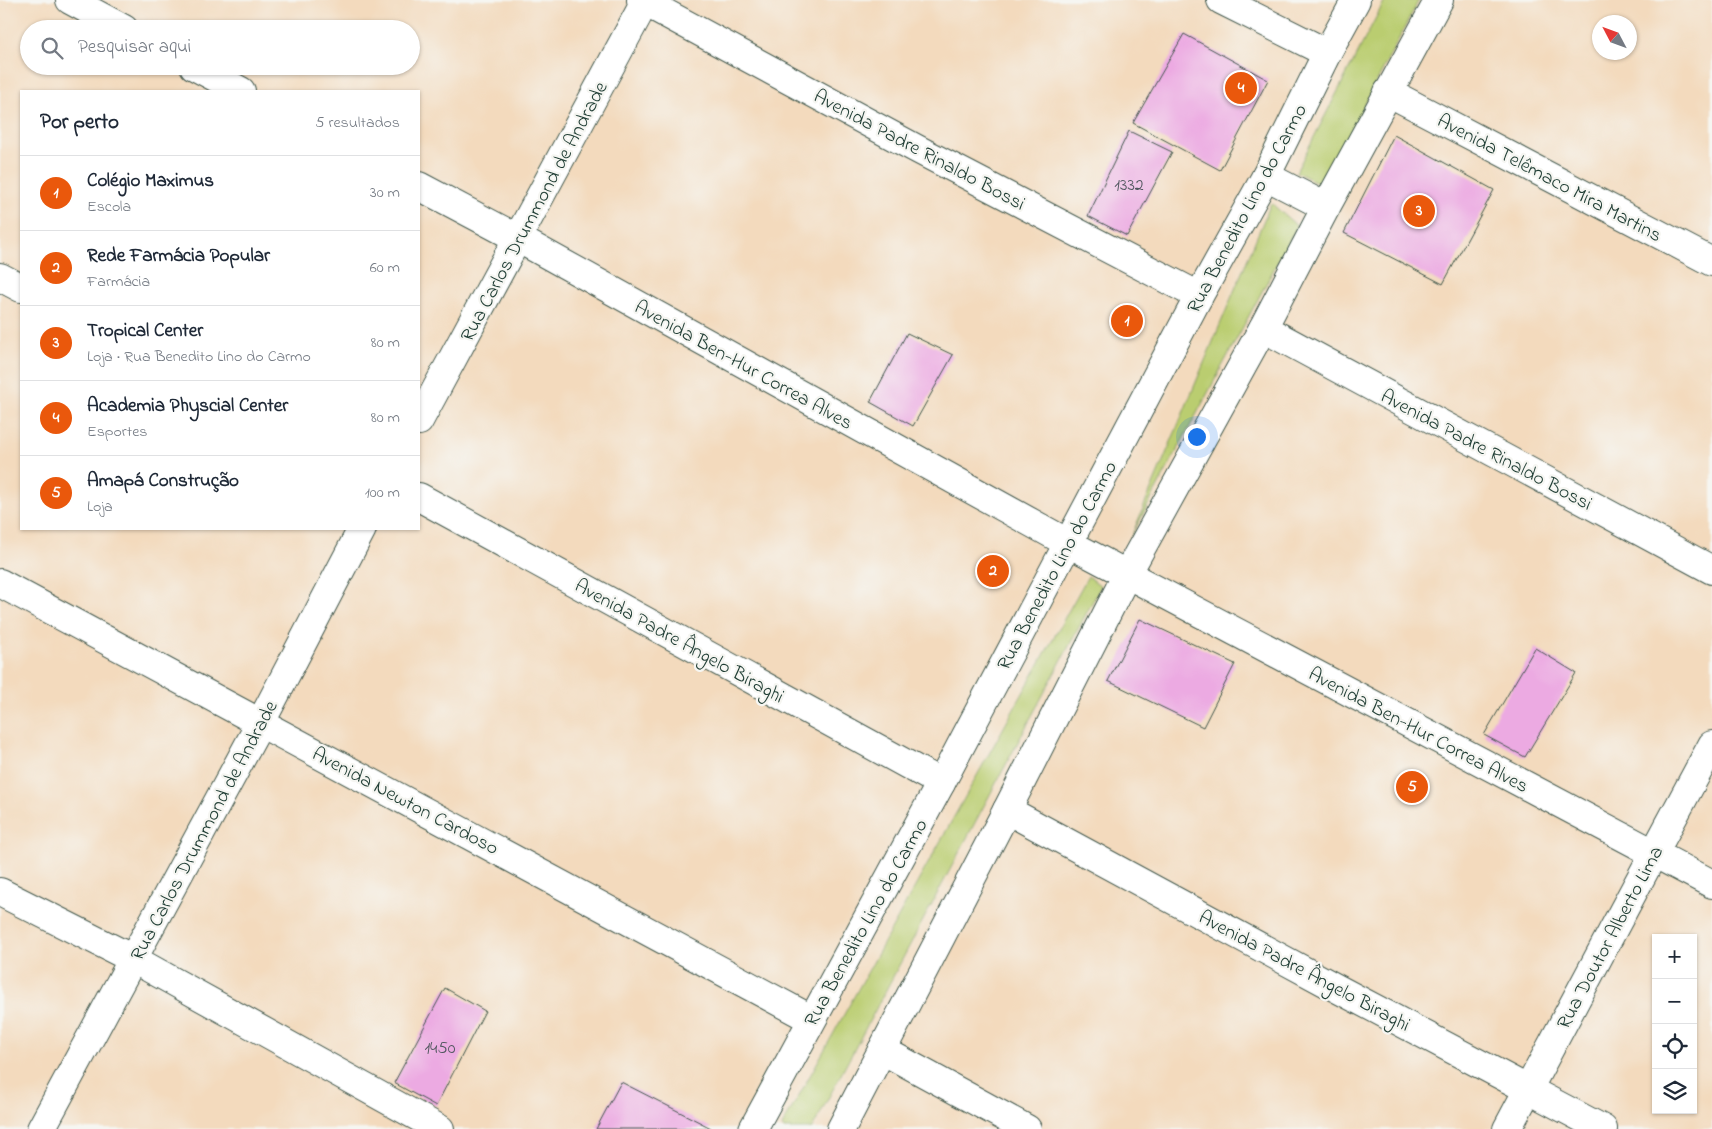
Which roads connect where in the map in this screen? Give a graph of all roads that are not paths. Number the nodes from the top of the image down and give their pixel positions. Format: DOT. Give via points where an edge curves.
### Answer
graph roads {
  1 [pos="70,0"];
  2 [pos="1222,0"];
  3 [pos="1356,0"];
  4 [pos="1439,0"];
  5 [pos="644,1"];
  6 [pos="107,20"];
  7 [pos="1326,54"];
  8 [pos="211,75"];
  9 [pos="239,90"];
  10 [pos="1388,92"];
  11 [pos="1266,176"];
  12 [pos="420,187"];
  13 [pos="1326,207"];
  14 [pos="518,239"];
  15 [pos="1712,262"];
  16 [pos="0,277"];
  17 [pos="20,287"];
  18 [pos="1200,296"];
  19 [pos="1263,328"];
  20 [pos="420,419"];
  21 [pos="420,498"];
  22 [pos="361,530"];
  23 [pos="1068,543"];
  24 [pos="1712,570"];
  25 [pos="1127,574"];
  26 [pos="0,583"];
  27 [pos="261,722"];
  28 [pos="1712,744"];
  29 [pos="941,783"];
  30 [pos="1007,810"];
  31 [pos="1654,853"];
  32 [pos="1712,884"];
  33 [pos="0,892"];
  34 [pos="133,959"];
  35 [pos="811,1019"];
  36 [pos="882,1050"];
  37 [pos="1528,1089"];
  38 [pos="41,1129"];
  39 [pos="440,1129"];
  40 [pos="753,1129"];
  41 [pos="841,1129"];
  42 [pos="1027,1129"];
  43 [pos="1507,1129"];
  44 [pos="1603,1129"];
  1 -- 6 [label="street"];
  2 -- 7 [label="street"];
  3 -- 7 [label="street, Rua Benedito Lino do Carmo"];
  4 -- 10 [label="street"];
  5 -- 14 [label="street, Rua Carlos Drummond de Andrade"];
  5 -- 18 [label="street, Avenida Padre Rinaldo Bossi" via="917,149"];
  7 -- 11 [label="street, Rua Benedito Lino do Carmo"];
  8 -- 9 [label="street"];
  10 -- 13 [label="street"];
  10 -- 15 [label="street, Avenida Telêmaco Mira Martins"];
  11 -- 13 [label="street"];
  11 -- 18 [label="street, Rua Benedito Lino do Carmo"];
  12 -- 14 [label="street, Avenida Ben-Hur Correa Alves"];
  13 -- 19 [label="street"];
  14 -- 20 [label="street, Rua Carlos Drummond de Andrade"];
  14 -- 23 [label="street, Avenida Ben-Hur Correa Alves"];
  16 -- 17 [label="street"];
  18 -- 23 [label="street, Rua Benedito Lino do Carmo"];
  19 -- 24 [label="street, Avenida Padre Rinaldo Bossi"];
  19 -- 25 [label="street"];
  21 -- 29 [label="street, Avenida Padre Ângelo Biraghi"];
  22 -- 27 [label="street, Rua Carlos Drummond de Andrade"];
  23 -- 25 [label="street, Avenida Ben-Hur Correa Alves"];
  23 -- 29 [label="street, Rua Benedito Lino do Carmo"];
  25 -- 30 [label="street"];
  25 -- 31 [label="street, Avenida Ben-Hur Correa Alves"];
  26 -- 27 [label="street, Avenida Newton Cardoso"];
  27 -- 34 [label="street, Rua Carlos Drummond de Andrade"];
  27 -- 35 [label="street, Avenida Newton Cardoso"];
  28 -- 31 [label="street, Rua Doutor Alberto Lima"];
  29 -- 35 [label="street, Rua Benedito Lino do Carmo"];
  30 -- 36 [label="street"];
  30 -- 37 [label="street, Avenida Padre Ângelo Biraghi"];
  31 -- 32 [label="street, Avenida Ben-Hur Correa Alves"];
  31 -- 37 [label="street, Rua Doutor Alberto Lima"];
  33 -- 34 [label="street"];
  34 -- 38 [label="street, Rua Carlos Drummond de Andrade"];
  34 -- 39 [label="street"];
  35 -- 40 [label="street, Rua Benedito Lino do Carmo"];
  36 -- 41 [label="street"];
  36 -- 42 [label="street"];
  37 -- 43 [label="street, Rua Doutor Alberto Lima"];
  37 -- 44 [label="street, Avenida Padre Ângelo Biraghi"];
}
